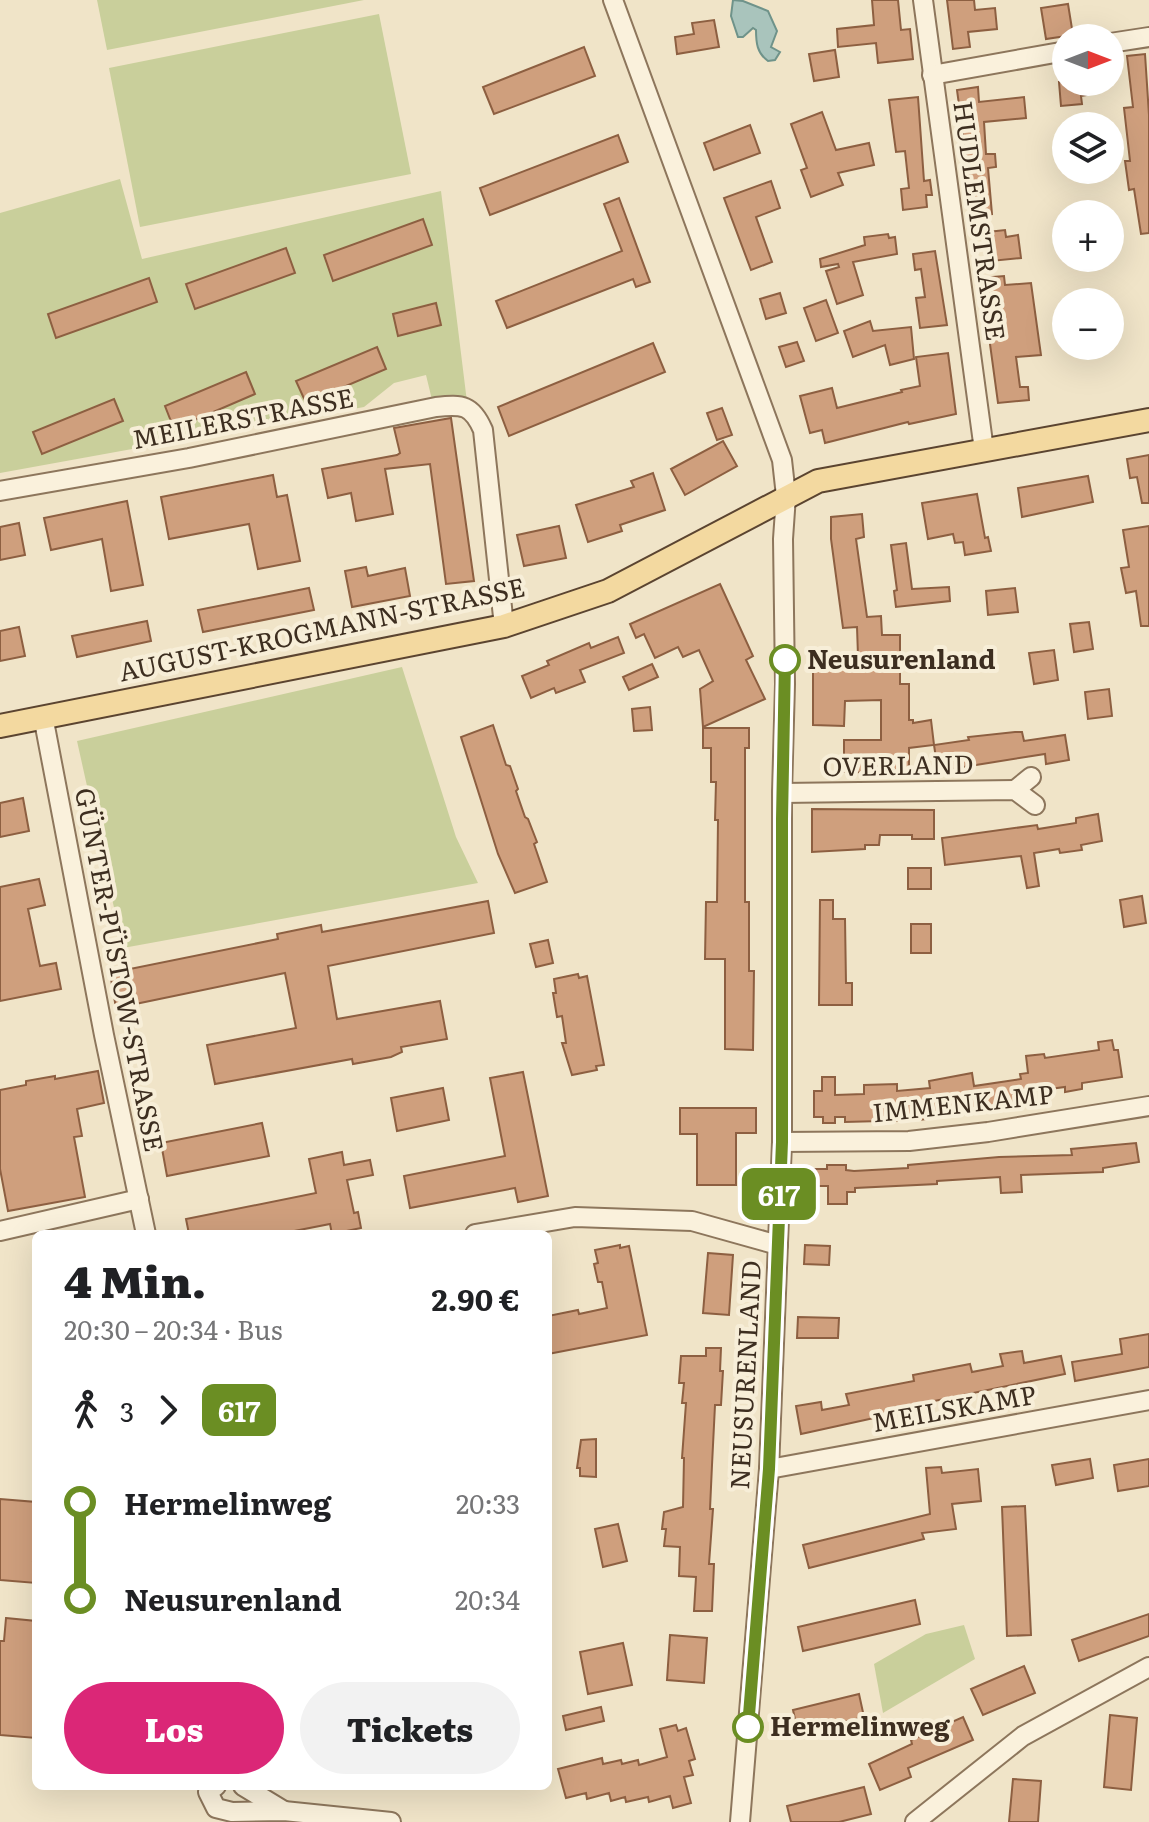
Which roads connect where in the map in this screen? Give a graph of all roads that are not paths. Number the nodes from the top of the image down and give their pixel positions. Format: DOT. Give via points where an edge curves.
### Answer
graph roads {
  1 [pos="613,0"];
  2 [pos="923,0"];
  3 [pos="1149,37"];
  4 [pos="1124,41"];
  5 [pos="1052,54"];
  6 [pos="932,75"];
  7 [pos="1149,420"];
  8 [pos="984,450"];
  9 [pos="0,491"];
  10 [pos="786,496"];
  11 [pos="504,626"];
  12 [pos="43,716"];
  13 [pos="0,726"];
  14 [pos="1031,777"];
  15 [pos="1015,790"];
  16 [pos="782,793"];
  17 [pos="1035,805"];
  18 [pos="1149,1106"];
  19 [pos="782,1142"];
  20 [pos="139,1199"];
  21 [pos="145,1230"];
  22 [pos="495,1230"];
  23 [pos="0,1231"];
  24 [pos="778,1245"];
  25 [pos="1149,1400"];
  26 [pos="769,1469"];
  27 [pos="1149,1667"];
  28 [pos="211,1790"];
  29 [pos="250,1790"];
  30 [pos="284,1811"];
  31 [pos="230,1817"];
  32 [pos="929,1818"];
  33 [pos="391,1822"];
  34 [pos="740,1822"];
  1 -- 10 [label="street, NEUSURENLAND" via="782,460"];
  2 -- 6 [label="street, HUDLEMSTRASSE"];
  3 -- 4 [label="street"];
  5 -- 6 [label="street"];
  6 -- 8 [label="street, HUDLEMSTRASSE"];
  7 -- 8 [label="main road, AUGUST-KROGMANN-STRASSE"];
  8 -- 10 [label="main road, AUGUST-KROGMANN-STRASSE" via="818,481"];
  9 -- 11 [label="street, MEILERSTRASSE" via="436,407 466,407 483,430"];
  10 -- 11 [label="main road, AUGUST-KROGMANN-STRASSE" via="620,585"];
  10 -- 16 [label="street, NEUSURENLAND"];
  11 -- 12 [label="main road, AUGUST-KROGMANN-STRASSE"];
  12 -- 13 [label="main road, AUGUST-KROGMANN-STRASSE"];
  12 -- 20 [label="street, GÜNTER-PÜSTOW-STRASSE"];
  14 -- 15 [label="street"];
  15 -- 16 [label="street, OVERLAND"];
  15 -- 17 [label="street"];
  16 -- 19 [label="street, NEUSURENLAND"];
  18 -- 19 [label="street, IMMENKAMP" via="909,1141"];
  19 -- 24 [label="street, NEUSURENLAND"];
  20 -- 21 [label="street, GÜNTER-PÜSTOW-STRASSE"];
  20 -- 23 [label="street"];
  22 -- 24 [label="street" via="551,1219 692,1221"];
  24 -- 26 [label="street, NEUSURENLAND"];
  25 -- 26 [label="street, MEILSKAMP"];
  26 -- 34 [label="street, NEUSURENLAND"];
  27 -- 32 [label="street" via="1023,1736"];
  28 -- 31 [label="street" via="216,1808"];
  29 -- 30 [label="street"];
  30 -- 31 [label="street"];
  30 -- 33 [label="street"];
}
